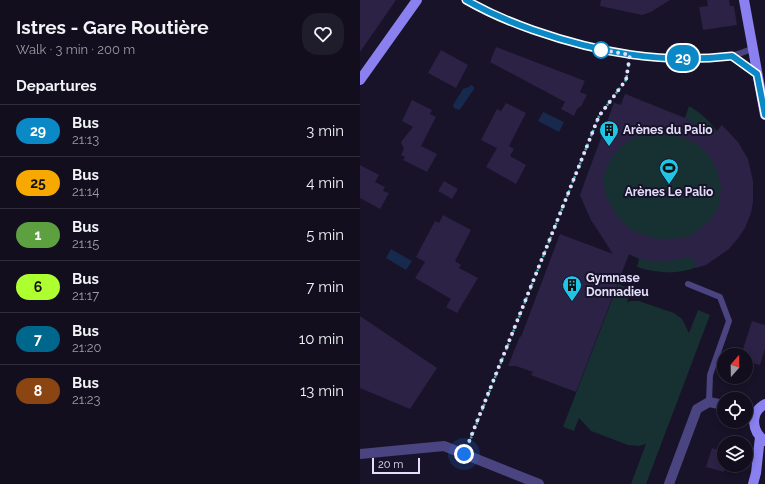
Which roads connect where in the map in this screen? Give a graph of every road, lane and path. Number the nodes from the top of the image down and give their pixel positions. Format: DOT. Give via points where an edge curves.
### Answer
graph roads {
  1 [pos="417,0"];
  2 [pos="466,0"];
  3 [pos="744,0"];
  4 [pos="752,49"];
  5 [pos="630,55"];
  6 [pos="732,56"];
  7 [pos="757,74"];
  8 [pos="360,80"];
  9 [pos="765,115"];
  10 [pos="688,284"];
  11 [pos="709,402"];
  12 [pos="717,404"];
  13 [pos="765,404"];
  14 [pos="753,412"];
  15 [pos="753,421"];
  16 [pos="762,439"];
  17 [pos="360,454"];
  18 [pos="464,454"];
  19 [pos="765,459"];
  20 [pos="756,473"];
  21 [pos="539,484"];
  22 [pos="669,484"];
  23 [pos="752,484"];
  1 -- 8 [label="street"];
  2 -- 5 [label="lane" via="552,37"];
  3 -- 4 [label="street"];
  4 -- 6 [label="lane"];
  4 -- 7 [label="street"];
  5 -- 6 [label="lane" via="696,58"];
  5 -- 18 [label="path" via="626,80 599,116"];
  6 -- 7 [label="lane"];
  7 -- 9 [label="street"];
  10 -- 11 [label="lane" via="720,297 729,320 710,375"];
  11 -- 12 [label="street"];
  11 -- 22 [label="street" via="697,409"];
  13 -- 14 [label="street"];
  15 -- 16 [label="street"];
  16 -- 20 [label="street"];
  17 -- 18 [label="street" via="444,446"];
  18 -- 21 [label="street"];
  19 -- 20 [label="street"];
  20 -- 23 [label="street"];
}
